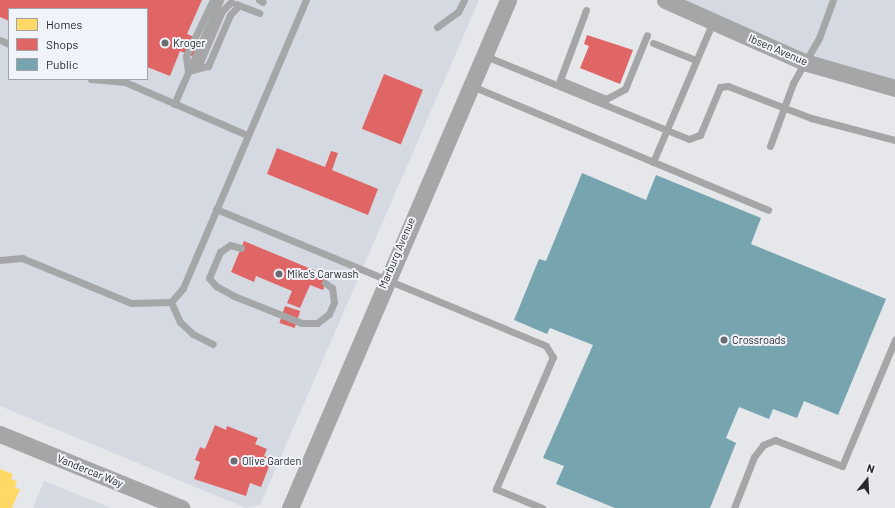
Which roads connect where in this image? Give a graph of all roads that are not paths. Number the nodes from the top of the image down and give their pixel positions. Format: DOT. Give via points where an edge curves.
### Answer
graph roads {
  1 [pos="213,0"];
  2 [pos="220,0"];
  3 [pos="306,0"];
  4 [pos="464,0"];
  5 [pos="508,0"];
  6 [pos="665,0"];
  7 [pos="833,0"];
  8 [pos="229,1"];
  9 [pos="239,5"];
  10 [pos="586,10"];
  11 [pos="258,13"];
  12 [pos="713,21"];
  13 [pos="437,27"];
  14 [pos="647,34"];
  15 [pos="653,43"];
  16 [pos="483,55"];
  17 [pos="696,60"];
  18 [pos="804,62"];
  19 [pos="188,71"];
  20 [pos="101,80"];
  21 [pos="470,85"];
  22 [pos="895,88"];
  23 [pos="174,104"];
  24 [pos="784,108"];
  25 [pos="666,131"];
  26 [pos="247,135"];
  27 [pos="895,140"];
  28 [pos="770,146"];
  29 [pos="653,162"];
  30 [pos="216,209"];
  31 [pos="768,210"];
  32 [pos="241,248"];
  33 [pos="0,260"];
  34 [pos="386,277"];
  35 [pos="325,283"];
  36 [pos="171,302"];
  37 [pos="895,340"];
  38 [pos="213,344"];
  39 [pos="0,434"];
  40 [pos="181,508"];
  41 [pos="290,508"];
  42 [pos="542,508"];
  43 [pos="734,508"];
  1 -- 19 [label="lane" via="186,56"];
  2 -- 19 [label="lane"];
  3 -- 26 [label="lane"];
  4 -- 13 [label="lane" via="458,12"];
  5 -- 16 [label="street, Marburg Avenue"];
  6 -- 12 [label="street, Ibsen Avenue"];
  7 -- 18 [label="lane" via="819,38"];
  8 -- 9 [label="lane"];
  8 -- 19 [label="lane" via="222,11 200,62"];
  9 -- 11 [label="lane"];
  9 -- 19 [label="lane" via="230,15 208,66"];
  10 -- 14 [label="lane" via="560,80 606,99 625,89"];
  12 -- 17 [label="lane"];
  12 -- 18 [label="street, Ibsen Avenue"];
  15 -- 17 [label="lane"];
  16 -- 21 [label="street, Marburg Avenue"];
  16 -- 25 [label="lane"];
  17 -- 25 [label="lane"];
  18 -- 22 [label="street, Ibsen Avenue"];
  18 -- 24 [label="lane"];
  19 -- 23 [label="lane"];
  20 -- 23 [label="lane" via="124,82"];
  21 -- 29 [label="lane"];
  21 -- 34 [label="street, Marburg Avenue"];
  23 -- 26 [label="lane"];
  24 -- 25 [label="lane" via="728,86 720,87 700,135 689,138"];
  24 -- 27 [label="lane"];
  24 -- 28 [label="lane"];
  25 -- 29 [label="lane"];
  26 -- 30 [label="lane"];
  29 -- 31 [label="lane"];
  30 -- 34 [label="lane"];
  30 -- 36 [label="lane" via="183,288"];
  32 -- 35 [label="lane" via="230,245 220,252 209,278 216,286 241,299 302,323 317,323 329,314 334,302 332,288"];
  33 -- 36 [label="lane" via="22,258 131,303"];
  34 -- 41 [label="street, Marburg Avenue"];
  34 -- 42 [label="lane" via="546,346 553,357 496,489"];
  36 -- 38 [label="lane" via="180,322 193,334"];
  37 -- 43 [label="lane" via="842,466 775,440 763,445 754,457"];
  39 -- 40 [label="street, Vandercar Way"];
}
